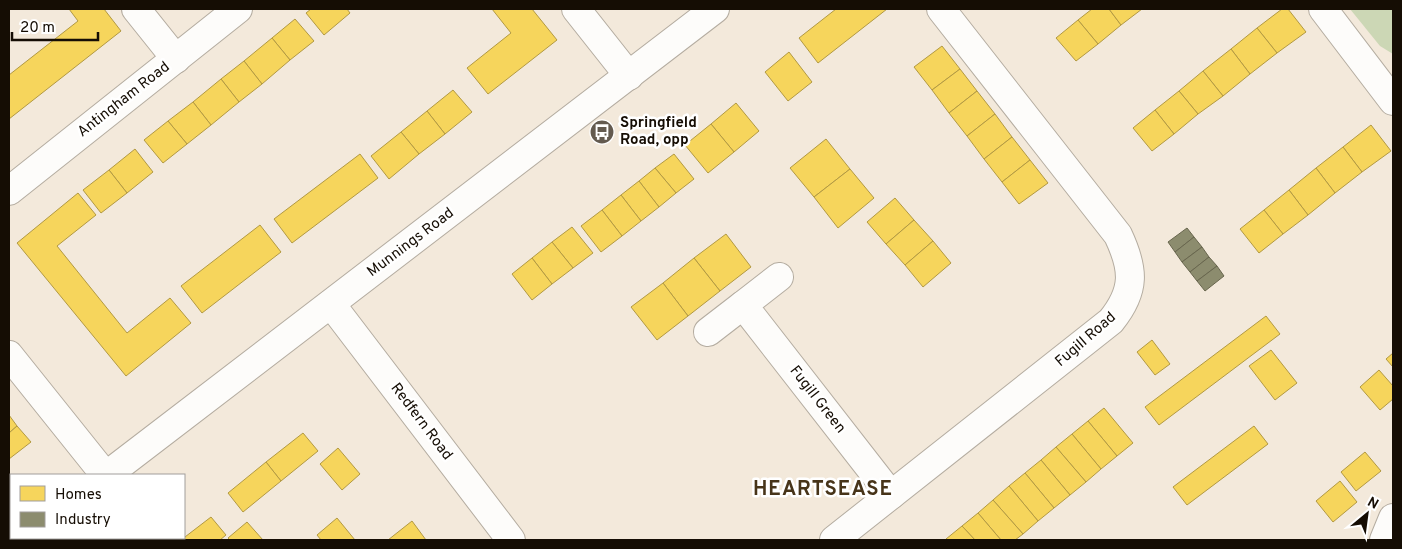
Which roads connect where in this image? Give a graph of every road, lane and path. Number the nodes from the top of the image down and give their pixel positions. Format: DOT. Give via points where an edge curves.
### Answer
graph roads {
  1 [pos="136,9"];
  2 [pos="238,9"];
  3 [pos="576,9"];
  4 [pos="715,9"];
  5 [pos="941,9"];
  6 [pos="1322,9"];
  7 [pos="176,59"];
  8 [pos="629,76"];
  9 [pos="1392,97"];
  10 [pos="9,191"];
  11 [pos="779,277"];
  12 [pos="331,304"];
  13 [pos="743,305"];
  14 [pos="708,332"];
  15 [pos="9,355"];
  16 [pos="105,474"];
  17 [pos="107,474"];
  18 [pos="891,495"];
  19 [pos="1393,518"];
  20 [pos="511,540"];
  21 [pos="834,540"];
  22 [pos="1384,540"];
  1 -- 7 [label="street"];
  2 -- 7 [label="street, Antingham Road"];
  3 -- 8 [label="street"];
  4 -- 8 [label="street, Munnings Road"];
  5 -- 18 [label="street, Fugill Road" via="1118,235 1128,256 1130,272 1123,307 1112,321"];
  6 -- 9 [label="street"];
  7 -- 10 [label="street, Antingham Road"];
  8 -- 12 [label="street, Munnings Road"];
  11 -- 13 [label="street"];
  12 -- 17 [label="street, Munnings Road"];
  12 -- 20 [label="street, Redfern Road"];
  13 -- 14 [label="street"];
  13 -- 18 [label="street, Fugill Green"];
  15 -- 16 [label="street"];
  18 -- 21 [label="street, Fugill Road"];
  19 -- 22 [label="street"];
}
